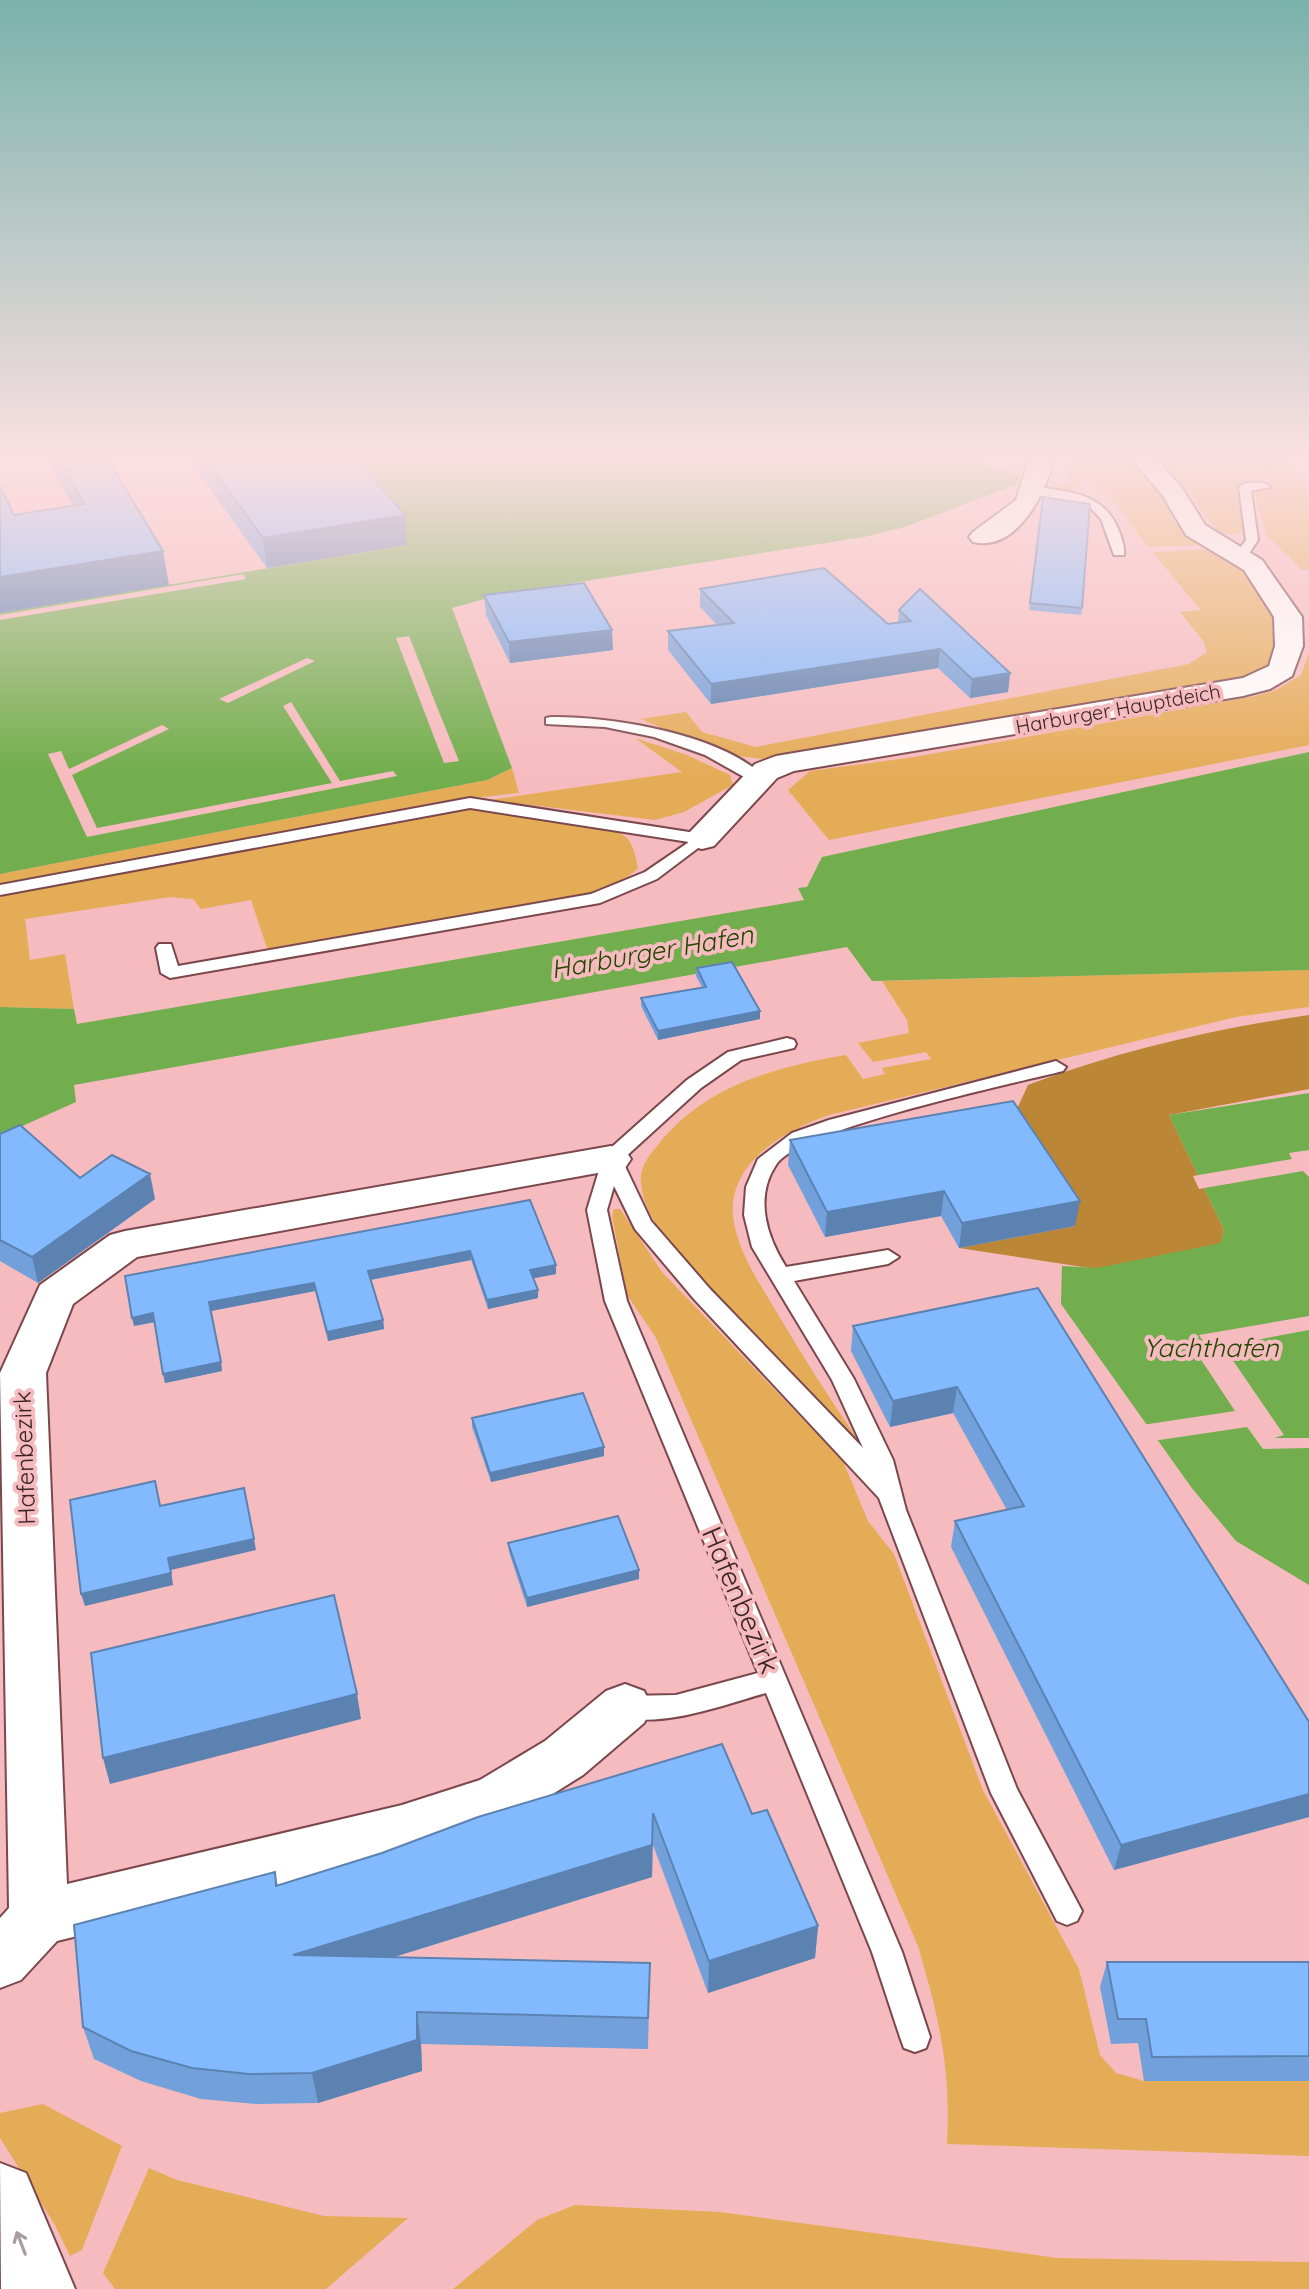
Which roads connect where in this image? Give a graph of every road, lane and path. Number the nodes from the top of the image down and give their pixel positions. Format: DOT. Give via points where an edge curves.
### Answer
graph roads {
  1 [pos="1247,560"];
  2 [pos="551,721"];
  3 [pos="758,779"];
  4 [pos="702,839"];
  5 [pos="0,890"];
  6 [pos="165,948"];
  7 [pos="787,1044"];
  8 [pos="1056,1067"];
  9 [pos="611,1159"];
  10 [pos="888,1257"];
  11 [pos="779,1276"];
  12 [pos="894,1510"];
  13 [pos="774,1680"];
  14 [pos="625,1707"];
  15 [pos="1067,1911"];
  16 [pos="39,1918"];
  17 [pos="0,1960"];
  18 [pos="915,2037"];
  19 [pos="0,2199"];
  20 [pos="38,2289"];
  1 -- 3 [label="street, Harburger Hauptdeich" via="1288,617 1282,670 1260,683 927,743 810,758 766,771"];
  2 -- 3 [label="lane" via="628,724"];
  3 -- 4 [label="street, Harburger Hauptdeich"];
  4 -- 5 [label="lane" via="470,803"];
  4 -- 6 [label="lane" via="639,885 594,899 170,973"];
  7 -- 9 [label="lane" via="735,1056 694,1084"];
  8 -- 11 [label="lane" via="836,1124 799,1137 768,1159 756,1187 754,1215"];
  9 -- 12 [label="lane" via="642,1224 877,1477"];
  9 -- 13 [label="lane, Hafenbezirk" via="597,1210 616,1301"];
  9 -- 16 [label="street, Hafenbezirk" via="125,1245 55,1296 23,1373"];
  10 -- 11 [label="lane"];
  11 -- 12 [label="lane" via="843,1379 881,1460"];
  12 -- 15 [label="lane" via="1005,1793"];
  13 -- 14 [label="lane" via="676,1706"];
  13 -- 18 [label="lane, Hafenbezirk" via="887,1952"];
  14 -- 16 [label="street" via="564,1758 496,1800 402,1830"];
  16 -- 17 [label="street"];
  20 -- 19 [label="street, one-way"];
}
